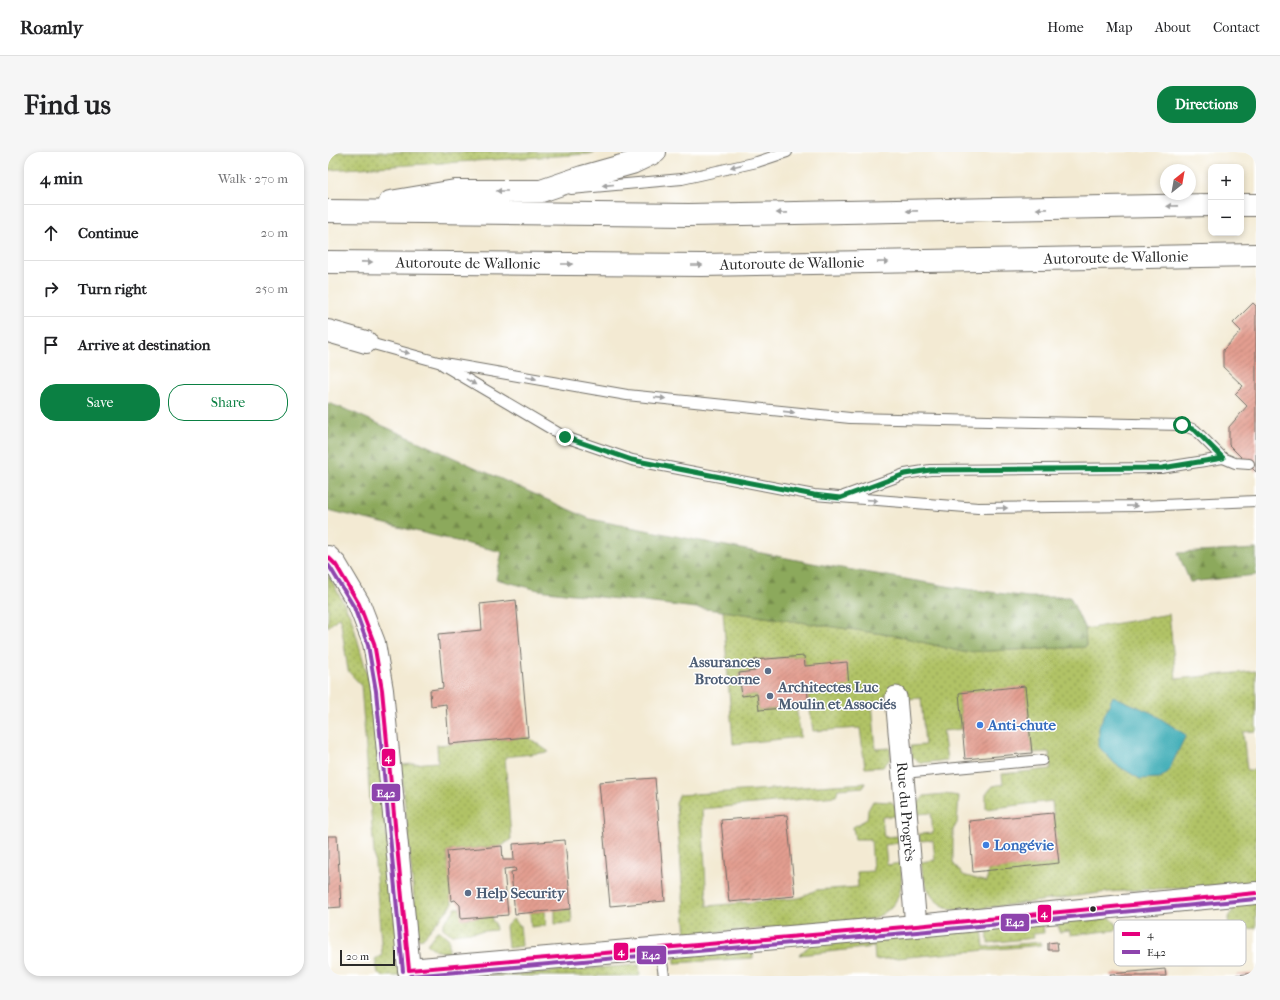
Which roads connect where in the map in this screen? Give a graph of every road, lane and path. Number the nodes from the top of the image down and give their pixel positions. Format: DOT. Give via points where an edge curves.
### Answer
graph roads {
  1 [pos="656,152"];
  2 [pos="787,152"];
  3 [pos="542,191"];
  4 [pos="1244,205"];
  5 [pos="1256,205"];
  6 [pos="1208,206"];
  7 [pos="337,211"];
  8 [pos="1256,255"];
  9 [pos="328,262"];
  10 [pos="328,331"];
  11 [pos="366,342"];
  12 [pos="438,362"];
  13 [pos="1223,458"];
  14 [pos="1249,464"];
  15 [pos="840,498"];
  16 [pos="1256,501"];
  17 [pos="1240,502"];
  18 [pos="1256,507"];
  19 [pos="328,557"];
  20 [pos="896,697"];
  21 [pos="1042,760"];
  22 [pos="903,773"];
  23 [pos="1256,893"];
  24 [pos="916,926"];
  25 [pos="660,949"];
  26 [pos="409,973"];
  27 [pos="664,976"];
  1 -- 3 [label="main road" via="632,163"];
  2 -- 3 [label="lane, one-way" via="757,162 682,179"];
  3 -- 7 [label="main road, one-way" via="455,191"];
  4 -- 5 [label="main road"];
  6 -- 7 [label="main road, one-way" via="689,215"];
  9 -- 8 [label="main road, Autoroute de Wallonie, one-way" via="702,265"];
  10 -- 11 [label="main road"];
  11 -- 12 [label="lane, one-way"];
  12 -- 13 [label="lane, one-way" via="627,395 850,418 1182,425 1195,430"];
  12 -- 15 [label="lane, one-way" via="565,437 632,460"];
  13 -- 14 [label="lane" via="1235,463"];
  13 -- 15 [label="lane" via="1162,468 930,470 905,474"];
  15 -- 17 [label="lane, one-way" via="978,508"];
  16 -- 17 [label="lane"];
  17 -- 18 [label="lane"];
  19 -- 26 [label="main road" via="336,565 359,604 374,643 382,690"];
  20 -- 22 [label="street, Rue du Progrès"];
  21 -- 22 [label="lane"];
  22 -- 24 [label="street, Rue du Progrès"];
  23 -- 24 [label="main road"];
  24 -- 25 [label="main road"];
  25 -- 26 [label="main road"];
  25 -- 27 [label="lane"];
}
